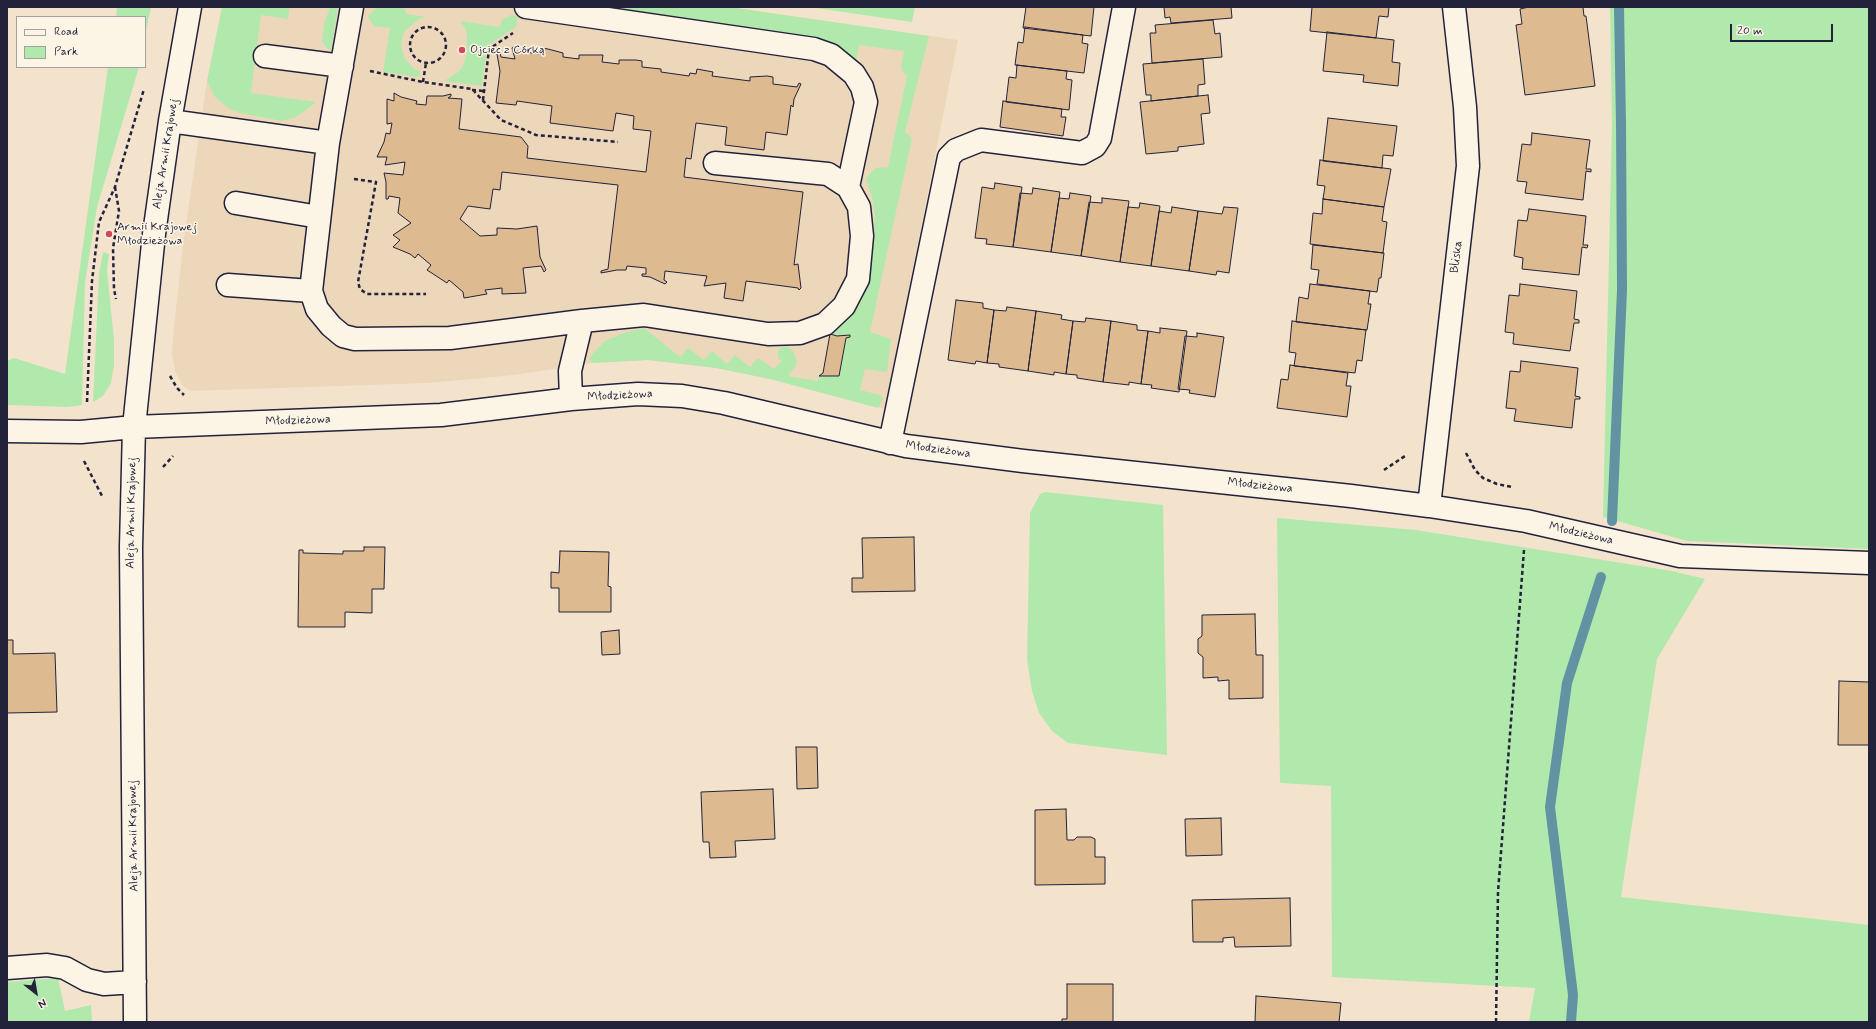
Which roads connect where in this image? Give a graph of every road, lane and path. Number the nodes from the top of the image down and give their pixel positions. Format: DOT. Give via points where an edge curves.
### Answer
graph roads {
  1 [pos="190,7"];
  2 [pos="352,7"];
  3 [pos="526,7"];
  4 [pos="1124,7"];
  5 [pos="1454,7"];
  6 [pos="519,29"];
  7 [pos="265,56"];
  8 [pos="426,63"];
  9 [pos="342,66"];
  10 [pos="146,82"];
  11 [pos="423,82"];
  12 [pos="472,90"];
  13 [pos="484,91"];
  14 [pos="483,101"];
  15 [pos="170,121"];
  16 [pos="618,142"];
  17 [pos="328,143"];
  18 [pos="715,163"];
  19 [pos="324,176"];
  20 [pos="115,187"];
  21 [pos="848,187"];
  22 [pos="236,203"];
  23 [pos="319,218"];
  24 [pos="228,286"];
  25 [pos="311,291"];
  26 [pos="426,294"];
  27 [pos="118,304"];
  28 [pos="582,321"];
  29 [pos="571,399"];
  30 [pos="85,408"];
  31 [pos="134,427"];
  32 [pos="7,430"];
  33 [pos="890,443"];
  34 [pos="1464,447"];
  35 [pos="1408,452"];
  36 [pos="176,455"];
  37 [pos="161,471"];
  38 [pos="1378,471"];
  39 [pos="1519,488"];
  40 [pos="1429,506"];
  41 [pos="1526,521"];
  42 [pos="1869,563"];
  43 [pos="7,968"];
  44 [pos="135,982"];
  45 [pos="136,1022"];
  46 [pos="1496,1022"];
  1 -- 15 [label="street, Aleja Armii Krajowej"];
  2 -- 9 [label="street"];
  3 -- 21 [label="street" via="814,49 831,55 854,74 862,86 866,102"];
  4 -- 33 [label="street" via="1100,138 1095,146 1082,153 981,140 956,150 948,157"];
  5 -- 40 [label="street, Bliska" via="1465,107 1468,166"];
  6 -- 13 [label="path" via="489,48"];
  7 -- 9 [label="street"];
  8 -- 8 [label="path" via="438,61 444,56 446,49 443,34 430,27 415,32 410,46 416,60"];
  8 -- 11 [label="path"];
  9 -- 11 [label="path"];
  9 -- 17 [label="street"];
  10 -- 20 [label="path"];
  11 -- 12 [label="path"];
  12 -- 13 [label="path"];
  12 -- 14 [label="path"];
  13 -- 14 [label="path"];
  14 -- 16 [label="path" via="501,120 521,130 536,134"];
  15 -- 17 [label="street"];
  15 -- 31 [label="street, Aleja Armii Krajowej" via="154,234"];
  17 -- 19 [label="street"];
  18 -- 21 [label="street" via="828,174"];
  19 -- 23 [label="street"];
  19 -- 26 [label="path" via="376,182 358,282 360,289 367,294"];
  20 -- 27 [label="path" via="119,211 113,248 113,269"];
  20 -- 30 [label="path" via="99,222 92,281"];
  21 -- 28 [label="street" via="859,207 862,236 858,279 844,306 825,324 800,333 768,334 644,315"];
  22 -- 23 [label="street"];
  23 -- 25 [label="street"];
  24 -- 25 [label="street"];
  25 -- 28 [label="street" via="317,309 331,326 342,336 356,339 450,338"];
  28 -- 29 [label="street" via="570,371"];
  29 -- 31 [label="street, Młodzieżowa" via="441,415"];
  29 -- 33 [label="street, Młodzieżowa" via="638,394 682,396 724,403"];
  31 -- 32 [label="street, Młodzieżowa" via="81,432"];
  31 -- 44 [label="street, Aleja Armii Krajowej" via="131,547"];
  33 -- 40 [label="street, Młodzieżowa" via="1023,461"];
  34 -- 39 [label="path" via="1468,458 1483,478 1497,484"];
  35 -- 38 [label="path" via="1396,463"];
  36 -- 37 [label="path" via="164,464"];
  40 -- 41 [label="street, Młodzieżowa"];
  41 -- 42 [label="street, Młodzieżowa" via="1680,556"];
  41 -- 46 [label="path" via="1498,892"];
  43 -- 44 [label="street" via="47,965 65,968 87,980 104,984"];
  44 -- 45 [label="street, Aleja Armii Krajowej"];
}
